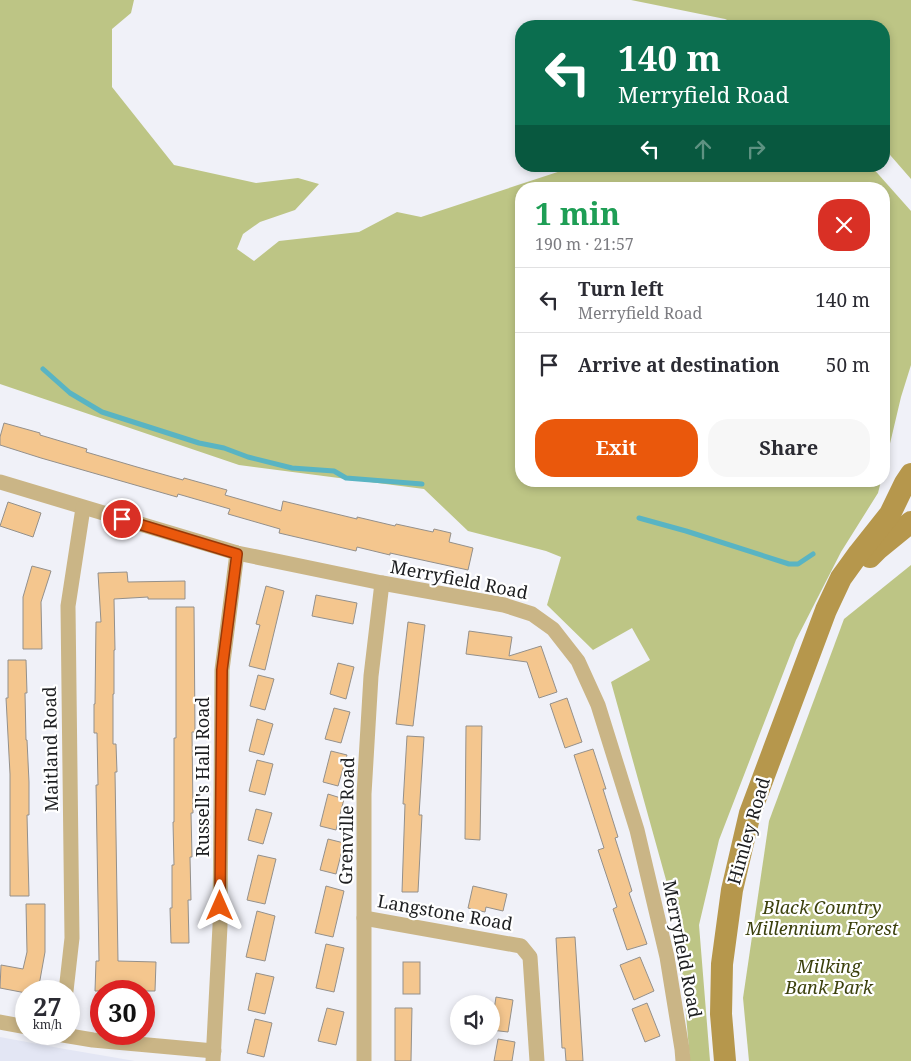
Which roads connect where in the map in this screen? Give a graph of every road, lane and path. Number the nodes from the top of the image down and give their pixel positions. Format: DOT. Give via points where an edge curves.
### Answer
graph roads {
  1 [pos="911,474"];
  2 [pos="0,482"];
  3 [pos="83,508"];
  4 [pos="911,522"];
  5 [pos="237,554"];
  6 [pos="382,583"];
  7 [pos="826,610"];
  8 [pos="364,918"];
  9 [pos="67,980"];
  10 [pos="0,1022"];
  11 [pos="15,1025"];
  12 [pos="80,1038"];
  13 [pos="213,1056"];
  14 [pos="364,1061"];
  15 [pos="537,1061"];
  16 [pos="683,1061"];
  17 [pos="725,1061"];
  1 -- 7 [label="main road, Himley Road" via="890,514 841,578"];
  2 -- 3 [label="street, Merryfield Road"];
  3 -- 5 [label="street, Merryfield Road"];
  3 -- 9 [label="street, Maitland Road" via="68,606 72,938"];
  4 -- 7 [label="main road, Himley Road" via="878,549"];
  5 -- 6 [label="street, Merryfield Road"];
  5 -- 13 [label="street, Russell's Hall Road" via="222,670 220,926"];
  6 -- 8 [label="street, Grenville Road" via="366,754"];
  6 -- 16 [label="street, Merryfield Road" via="504,605 532,614 553,629 578,661 598,705 638,830 667,957"];
  7 -- 17 [label="main road, Himley Road" via="750,813 732,890 722,964 721,1014"];
  8 -- 14 [label="street, Grenville Road"];
  8 -- 15 [label="street, Langstone Road" via="521,946 530,957"];
  10 -- 11 [label="street"];
  12 -- 13 [label="street"];
}
